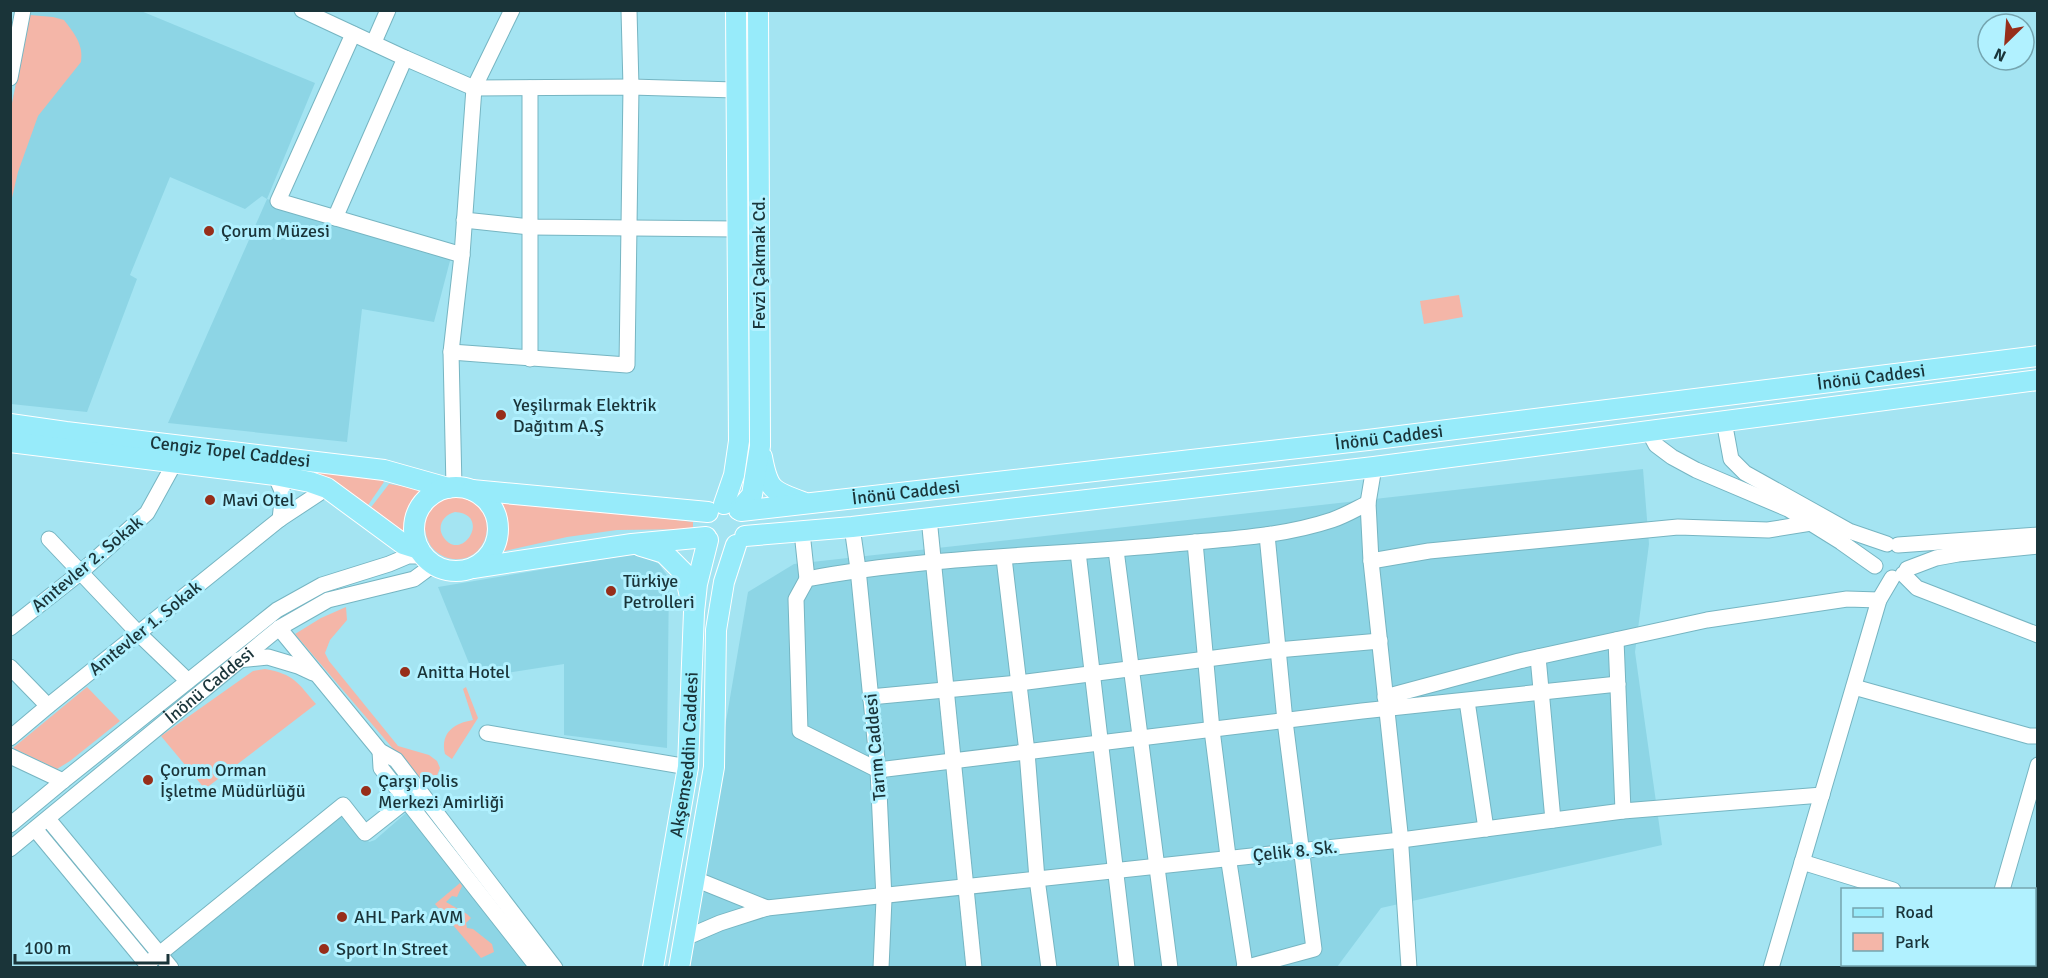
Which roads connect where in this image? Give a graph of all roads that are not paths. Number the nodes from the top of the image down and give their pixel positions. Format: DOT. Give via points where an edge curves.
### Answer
graph roads {
  1 [pos="23,10"];
  2 [pos="302,10"];
  3 [pos="388,10"];
  4 [pos="512,10"];
  5 [pos="629,10"];
  6 [pos="736,10"];
  7 [pos="758,10"];
  8 [pos="353,34"];
  9 [pos="374,42"];
  10 [pos="13,51"];
  11 [pos="405,58"];
  12 [pos="11,77"];
  13 [pos="631,87"];
  14 [pos="474,88"];
  15 [pos="530,88"];
  16 [pos="735,90"];
  17 [pos="335,218"];
  18 [pos="464,220"];
  19 [pos="530,227"];
  20 [pos="628,228"];
  21 [pos="736,229"];
  22 [pos="462,255"];
  23 [pos="451,352"];
  24 [pos="2037,356"];
  25 [pos="530,359"];
  26 [pos="2037,380"];
  27 [pos="1645,405"];
  28 [pos="10,416"];
  29 [pos="1724,421"];
  30 [pos="10,424"];
  31 [pos="1648,430"];
  32 [pos="66,432"];
  33 [pos="10,442"];
  34 [pos="760,446"];
  35 [pos="174,464"];
  36 [pos="1374,467"];
  37 [pos="275,475"];
  38 [pos="327,488"];
  39 [pos="458,488"];
  40 [pos="1368,503"];
  41 [pos="808,504"];
  42 [pos="728,509"];
  43 [pos="929,518"];
  44 [pos="280,519"];
  45 [pos="1811,523"];
  46 [pos="852,527"];
  47 [pos="802,532"];
  48 [pos="1267,535"];
  49 [pos="2037,535"];
  50 [pos="49,539"];
  51 [pos="707,539"];
  52 [pos="740,541"];
  53 [pos="1195,542"];
  54 [pos="632,544"];
  55 [pos="1893,544"];
  56 [pos="2037,546"];
  57 [pos="1116,550"];
  58 [pos="1078,552"];
  59 [pos="425,557"];
  60 [pos="1004,558"];
  61 [pos="1371,561"];
  62 [pos="934,562"];
  63 [pos="473,568"];
  64 [pos="858,569"];
  65 [pos="1876,569"];
  66 [pos="81,572"];
  67 [pos="1901,574"];
  68 [pos="807,579"];
  69 [pos="1879,600"];
  70 [pos="694,612"];
  71 [pos="10,628"];
  72 [pos="279,628"];
  73 [pos="139,634"];
  74 [pos="2037,635"];
  75 [pos="1616,640"];
  76 [pos="1380,641"];
  77 [pos="1277,650"];
  78 [pos="1538,657"];
  79 [pos="1206,659"];
  80 [pos="238,660"];
  81 [pos="10,667"];
  82 [pos="1132,669"];
  83 [pos="1092,675"];
  84 [pos="319,676"];
  85 [pos="188,681"];
  86 [pos="1019,683"];
  87 [pos="1618,684"];
  88 [pos="1854,687"];
  89 [pos="945,690"];
  90 [pos="1542,692"];
  91 [pos="870,697"];
  92 [pos="1467,700"];
  93 [pos="1386,703"];
  94 [pos="48,706"];
  95 [pos="1285,721"];
  96 [pos="1212,730"];
  97 [pos="487,733"];
  98 [pos="2037,736"];
  99 [pos="10,738"];
  100 [pos="1142,738"];
  101 [pos="1100,743"];
  102 [pos="380,751"];
  103 [pos="1027,752"];
  104 [pos="10,756"];
  105 [pos="953,761"];
  106 [pos="2037,765"];
  107 [pos="688,767"];
  108 [pos="878,770"];
  109 [pos="63,781"];
  110 [pos="1822,795"];
  111 [pos="407,800"];
  112 [pos="1623,811"];
  113 [pos="48,819"];
  114 [pos="1553,820"];
  115 [pos="10,825"];
  116 [pos="35,829"];
  117 [pos="1486,829"];
  118 [pos="1401,840"];
  119 [pos="10,849"];
  120 [pos="1303,850"];
  121 [pos="1228,859"];
  122 [pos="1802,862"];
  123 [pos="1158,866"];
  124 [pos="1114,871"];
  125 [pos="695,879"];
  126 [pos="1037,879"];
  127 [pos="965,887"];
  128 [pos="1886,888"];
  129 [pos="2003,888"];
  130 [pos="884,896"];
  131 [pos="767,908"];
  132 [pos="686,938"];
  133 [pos="160,954"];
  134 [pos="148,966"];
  135 [pos="1244,967"];
  136 [pos="171,968"];
  137 [pos="538,968"];
  138 [pos="555,968"];
  139 [pos="653,968"];
  140 [pos="679,968"];
  141 [pos="881,968"];
  142 [pos="974,968"];
  143 [pos="1049,968"];
  144 [pos="1127,968"];
  145 [pos="1170,968"];
  146 [pos="1410,968"];
  147 [pos="1771,968"];
  1 -- 10 [label="street"];
  2 -- 8 [label="street"];
  3 -- 9 [label="street"];
  4 -- 14 [label="street"];
  5 -- 13 [label="street"];
  6 -- 16 [label="main road, Fevzi Çakmak Cd."];
  7 -- 34 [label="main road, Fevzi Çakmak Cd."];
  8 -- 9 [label="street"];
  8 -- 17 [label="street" via="278,201"];
  9 -- 11 [label="street"];
  10 -- 12 [label="street"];
  11 -- 14 [label="street"];
  11 -- 17 [label="street"];
  13 -- 15 [label="street"];
  13 -- 16 [label="street"];
  13 -- 20 [label="street"];
  14 -- 15 [label="street"];
  14 -- 18 [label="street"];
  15 -- 19 [label="street"];
  16 -- 21 [label="main road, Fevzi Çakmak Cd."];
  17 -- 22 [label="street"];
  18 -- 19 [label="street"];
  18 -- 22 [label="street"];
  19 -- 20 [label="street"];
  19 -- 25 [label="street"];
  20 -- 21 [label="street"];
  20 -- 25 [label="street" via="627,365"];
  21 -- 42 [label="main road, Fevzi Çakmak Cd." via="739,441"];
  22 -- 23 [label="street"];
  23 -- 25 [label="street"];
  23 -- 39 [label="street"];
  24 -- 27 [label="main road, İnönü Caddesi"];
  26 -- 29 [label="main road, İnönü Caddesi"];
  27 -- 31 [label="main road"];
  27 -- 41 [label="main road, İnönü Caddesi"];
  28 -- 32 [label="street"];
  29 -- 31 [label="main road, İnönü Caddesi"];
  29 -- 55 [label="street" via="1731,459 1745,473 1849,531"];
  30 -- 32 [label="main road, Cengiz Topel Caddesi"];
  31 -- 36 [label="main road, İnönü Caddesi"];
  31 -- 45 [label="street" via="1656,445 1672,457"];
  32 -- 39 [label="main road, Cengiz Topel Caddesi" via="384,470"];
  33 -- 35 [label="main road, Cengiz Topel Caddesi"];
  34 -- 41 [label="main road" via="766,480 778,493"];
  34 -- 42 [label="main road, Fevzi Çakmak Cd." via="752,495"];
  35 -- 37 [label="main road, Cengiz Topel Caddesi"];
  35 -- 66 [label="street, Anıtevler 2. Sokak" via="147,513"];
  36 -- 40 [label="street"];
  36 -- 43 [label="main road, İnönü Caddesi"];
  37 -- 38 [label="main road, Cengiz Topel Caddesi"];
  37 -- 44 [label="street" via="283,493"];
  38 -- 44 [label="street, Anıtevler 1. Sokak"];
  38 -- 59 [label="main road, Cengiz Topel Caddesi"];
  39 -- 42 [label="main road, İnönü Caddesi"];
  39 -- 59 [label="main road" via="436,492 417,511 414,537"];
  39 -- 63 [label="main road" via="484,498 493,508 497,522 498,536 493,549"];
  40 -- 48 [label="street" via="1331,521"];
  40 -- 61 [label="street"];
  41 -- 42 [label="main road, İnönü Caddesi"];
  42 -- 51 [label="main road" via="704,523"];
  42 -- 52 [label="main road" via="747,523"];
  43 -- 46 [label="main road, İnönü Caddesi"];
  43 -- 62 [label="street"];
  44 -- 73 [label="street, Anıtevler 1. Sokak"];
  45 -- 61 [label="street" via="1768,530 1678,527 1429,551"];
  45 -- 65 [label="street"];
  46 -- 47 [label="main road, İnönü Caddesi"];
  46 -- 64 [label="street, Tarım Caddesi"];
  47 -- 52 [label="main road, İnönü Caddesi"];
  47 -- 68 [label="street"];
  48 -- 53 [label="street"];
  48 -- 77 [label="street"];
  49 -- 55 [label="street"];
  50 -- 66 [label="street"];
  51 -- 52 [label="main road" via="724,548"];
  51 -- 54 [label="main road"];
  51 -- 70 [label="main road, Akşemseddin Caddesi"];
  52 -- 125 [label="main road, Akşemseddin Caddesi" via="724,582 716,630 714,767"];
  53 -- 57 [label="street"];
  53 -- 79 [label="street"];
  54 -- 63 [label="main road"];
  54 -- 70 [label="main road" via="664,553 685,574"];
  55 -- 65 [label="street" via="1878,550"];
  55 -- 67 [label="street" via="1906,552 1908,558"];
  56 -- 67 [label="street" via="1936,558"];
  57 -- 58 [label="street"];
  57 -- 82 [label="street"];
  58 -- 60 [label="street"];
  58 -- 83 [label="street"];
  59 -- 63 [label="main road" via="446,570"];
  59 -- 72 [label="street, İnönü Caddesi" via="414,579 328,600"];
  59 -- 85 [label="street, İnönü Caddesi" via="408,556 322,585 277,610"];
  60 -- 62 [label="street"];
  60 -- 86 [label="street"];
  61 -- 76 [label="street"];
  62 -- 64 [label="street"];
  62 -- 89 [label="street"];
  64 -- 68 [label="street"];
  64 -- 91 [label="street, Tarım Caddesi"];
  65 -- 67 [label="street" via="1887,578"];
  65 -- 69 [label="street"];
  66 -- 71 [label="street, Anıtevler 2. Sokak"];
  66 -- 73 [label="street"];
  67 -- 69 [label="street"];
  67 -- 74 [label="street" via="1917,588"];
  68 -- 108 [label="street" via="796,599 800,731"];
  69 -- 75 [label="street" via="1847,599 1707,620"];
  69 -- 88 [label="street"];
  70 -- 107 [label="main road, Akşemseddin Caddesi"];
  72 -- 80 [label="street, İnönü Caddesi"];
  72 -- 84 [label="street"];
  73 -- 85 [label="street"];
  73 -- 94 [label="street, Anıtevler 1. Sokak"];
  75 -- 78 [label="street"];
  75 -- 87 [label="street"];
  76 -- 77 [label="street"];
  76 -- 93 [label="street"];
  77 -- 79 [label="street"];
  77 -- 95 [label="street"];
  78 -- 90 [label="street"];
  78 -- 93 [label="street"];
  79 -- 82 [label="street"];
  79 -- 96 [label="street"];
  80 -- 84 [label="street" via="268,657"];
  80 -- 113 [label="street, İnönü Caddesi"];
  81 -- 94 [label="street"];
  82 -- 83 [label="street"];
  82 -- 100 [label="street"];
  83 -- 86 [label="street"];
  83 -- 101 [label="street"];
  84 -- 102 [label="street"];
  85 -- 109 [label="street, İnönü Caddesi"];
  86 -- 89 [label="street"];
  86 -- 103 [label="street"];
  87 -- 90 [label="street"];
  87 -- 112 [label="street"];
  88 -- 98 [label="street"];
  88 -- 110 [label="street"];
  89 -- 91 [label="street"];
  89 -- 105 [label="street"];
  90 -- 92 [label="street"];
  90 -- 114 [label="street"];
  91 -- 108 [label="street, Tarım Caddesi"];
  92 -- 93 [label="street"];
  92 -- 117 [label="street"];
  93 -- 95 [label="street"];
  93 -- 118 [label="street"];
  94 -- 99 [label="street, Anıtevler 1. Sokak"];
  95 -- 96 [label="street"];
  95 -- 120 [label="street"];
  96 -- 100 [label="street"];
  96 -- 121 [label="street"];
  97 -- 107 [label="street"];
  100 -- 101 [label="street"];
  100 -- 123 [label="street"];
  101 -- 103 [label="street"];
  101 -- 124 [label="street"];
  102 -- 111 [label="street" via="381,768"];
  102 -- 138 [label="street" via="396,760"];
  103 -- 105 [label="street"];
  103 -- 126 [label="street"];
  104 -- 109 [label="street"];
  105 -- 108 [label="street"];
  105 -- 127 [label="street"];
  106 -- 129 [label="street"];
  107 -- 139 [label="main road, Akşemseddin Caddesi"];
  108 -- 130 [label="street, Tarım Caddesi"];
  109 -- 115 [label="street, İnönü Caddesi"];
  110 -- 112 [label="street, Çelik 8. Sk."];
  110 -- 122 [label="street"];
  111 -- 133 [label="street" via="365,833 342,805"];
  111 -- 137 [label="street"];
  112 -- 114 [label="street, Çelik 8. Sk."];
  113 -- 116 [label="street, İnönü Caddesi"];
  113 -- 133 [label="street"];
  114 -- 117 [label="street, Çelik 8. Sk."];
  116 -- 119 [label="street, İnönü Caddesi"];
  116 -- 134 [label="street"];
  117 -- 118 [label="street, Çelik 8. Sk."];
  118 -- 120 [label="street, Çelik 8. Sk."];
  118 -- 146 [label="street"];
  120 -- 121 [label="street, Çelik 8. Sk."];
  120 -- 135 [label="street" via="1314,949"];
  121 -- 123 [label="street, Çelik 8. Sk."];
  121 -- 135 [label="street"];
  122 -- 128 [label="street"];
  122 -- 147 [label="street"];
  123 -- 124 [label="street, Çelik 8. Sk."];
  123 -- 145 [label="street"];
  124 -- 126 [label="street, Çelik 8. Sk."];
  124 -- 144 [label="street"];
  125 -- 131 [label="street"];
  125 -- 132 [label="main road, Akşemseddin Caddesi"];
  126 -- 127 [label="street, Çelik 8. Sk."];
  126 -- 143 [label="street"];
  127 -- 130 [label="street, Çelik 8. Sk."];
  127 -- 142 [label="street"];
  130 -- 131 [label="street, Çelik 8. Sk."];
  130 -- 141 [label="street, Tarım Caddesi"];
  131 -- 132 [label="street, Çelik 8. Sk."];
  132 -- 140 [label="main road, Akşemseddin Caddesi"];
  133 -- 134 [label="street"];
  133 -- 136 [label="street"];
}
